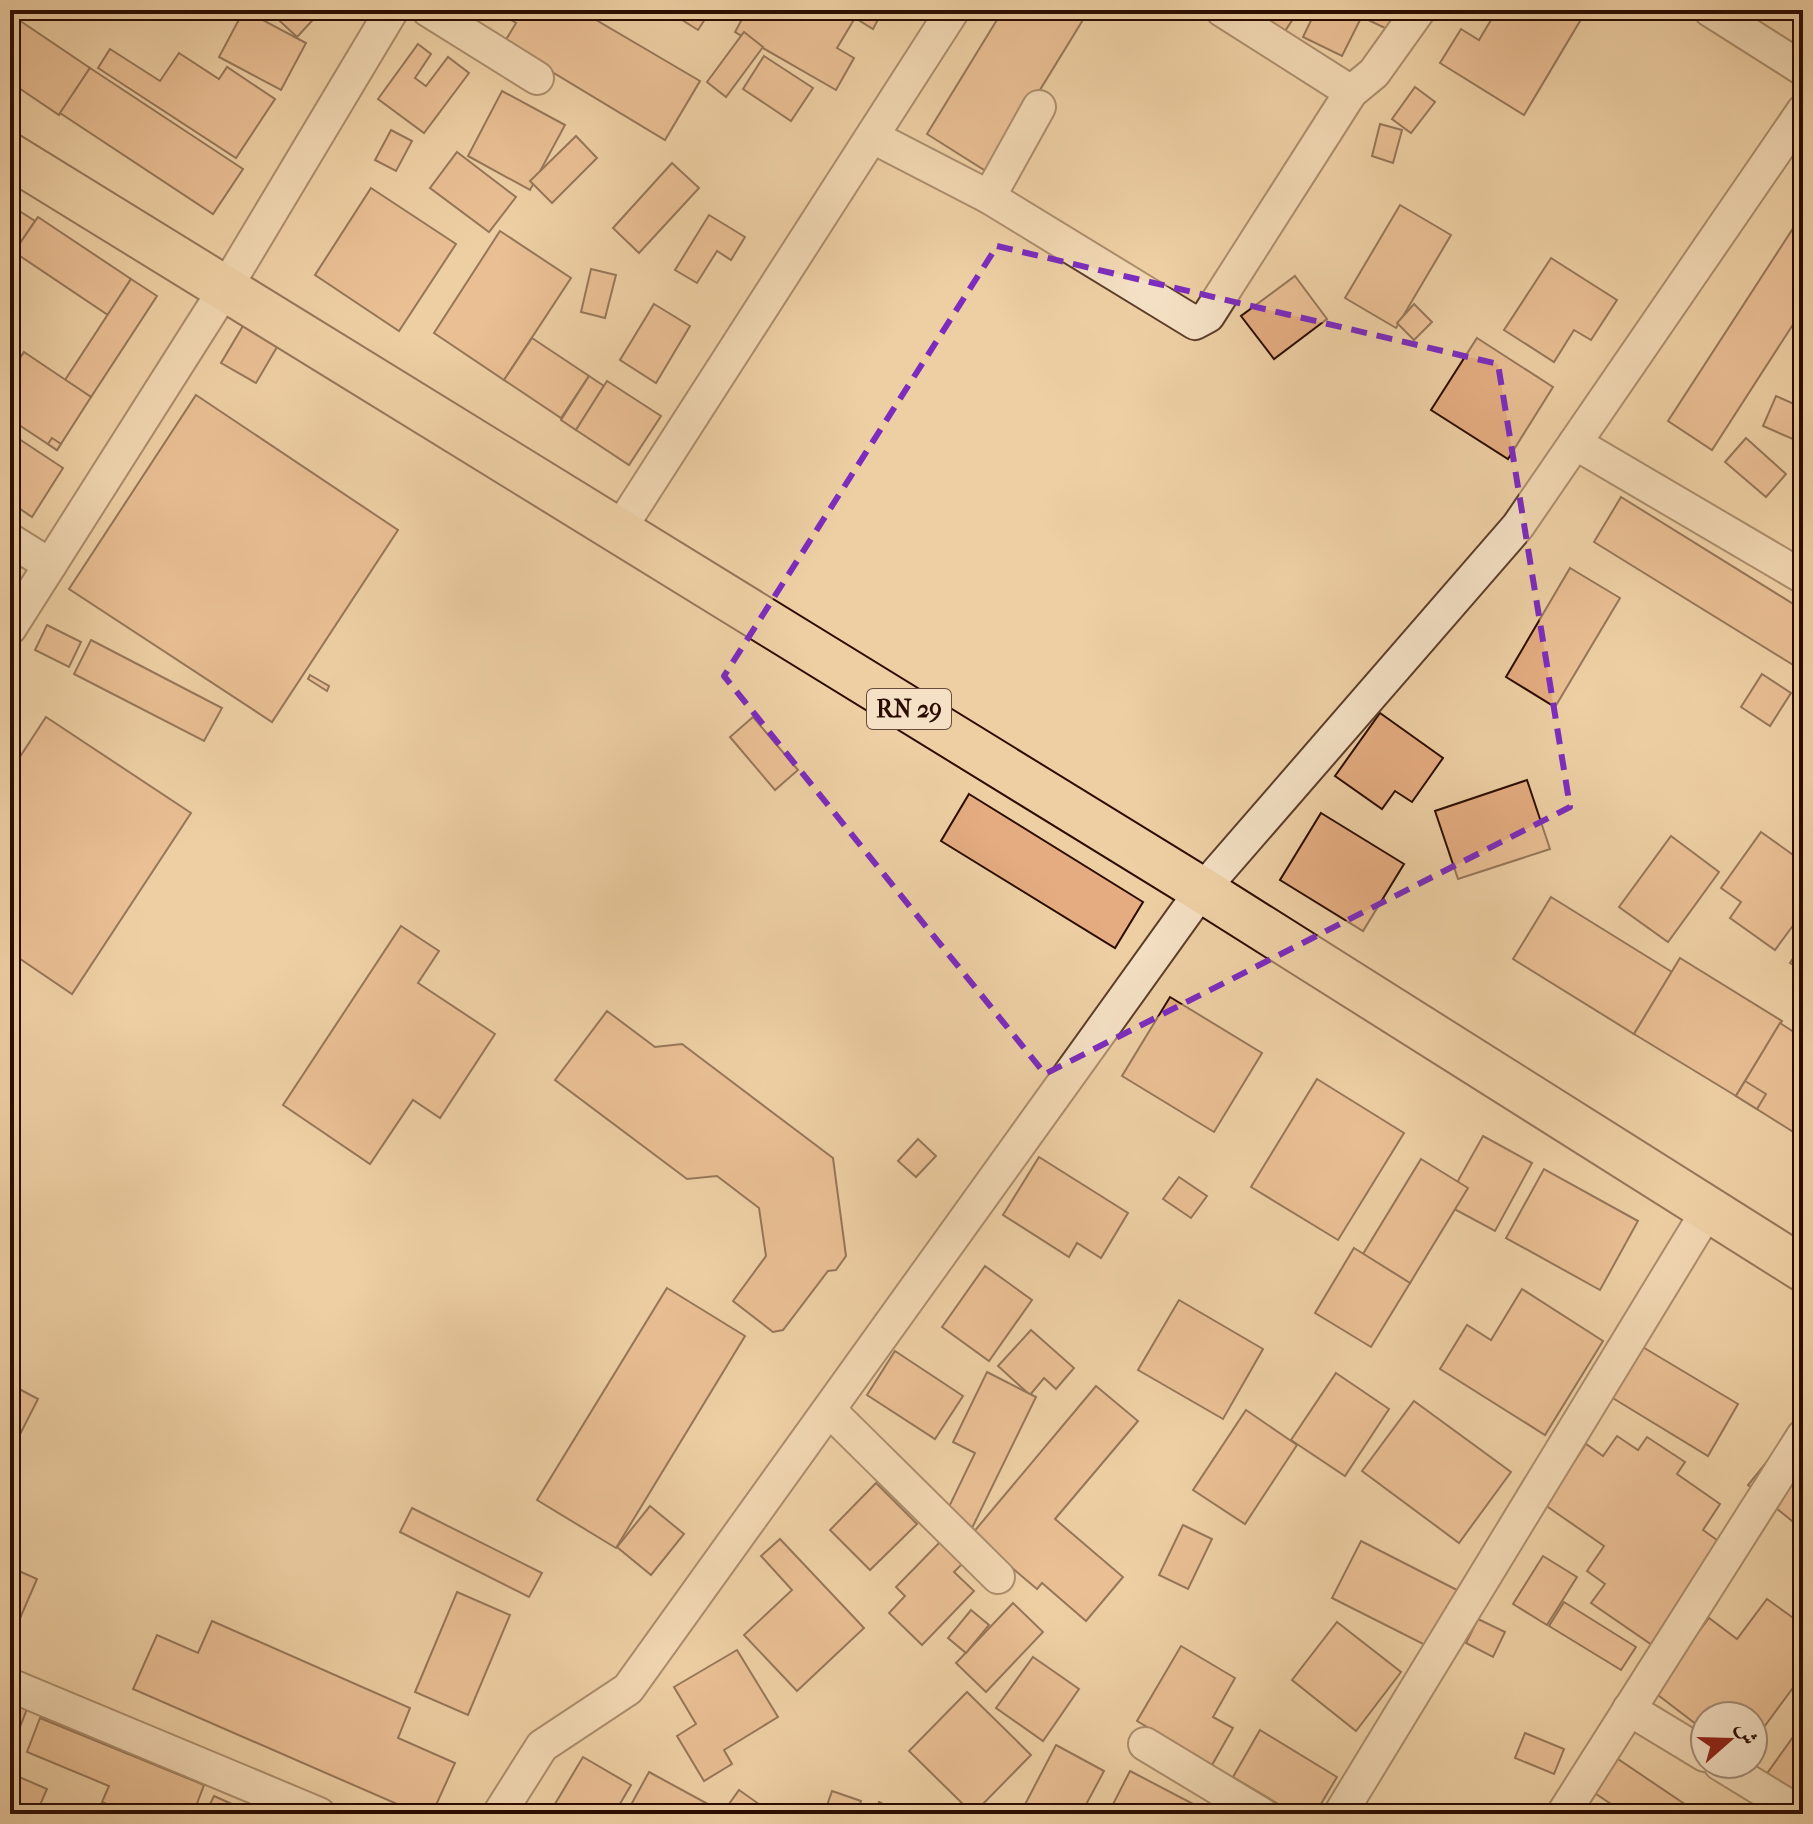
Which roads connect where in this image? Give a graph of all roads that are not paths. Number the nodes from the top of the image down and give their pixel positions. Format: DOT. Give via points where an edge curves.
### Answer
graph roads {
  1 [pos="392,10"];
  2 [pos="428,10"];
  3 [pos="953,10"];
  4 [pos="1222,10"];
  5 [pos="1419,10"];
  6 [pos="1710,10"];
  7 [pos="1803,69"];
  8 [pos="537,78"];
  9 [pos="1351,92"];
  10 [pos="1039,107"];
  11 [pos="1803,111"];
  12 [pos="873,137"];
  13 [pos="10,156"];
  14 [pos="989,197"];
  15 [pos="225,289"];
  16 [pos="1575,443"];
  17 [pos="619,530"];
  18 [pos="10,540"];
  19 [pos="50,565"];
  20 [pos="1803,577"];
  21 [pos="10,628"];
  22 [pos="1202,890"];
  23 [pos="1708,1210"];
  24 [pos="1803,1269"];
  25 [pos="829,1410"];
  26 [pos="1803,1436"];
  27 [pos="998,1577"];
  28 [pos="10,1685"];
  29 [pos="1629,1709"];
  30 [pos="1145,1744"];
  31 [pos="1689,1745"];
  32 [pos="1746,1780"];
  33 [pos="319,1814"];
  34 [pos="499,1814"];
  35 [pos="1261,1814"];
  36 [pos="1340,1814"];
  37 [pos="1563,1814"];
  38 [pos="1802,1814"];
  1 -- 15 [label="street"];
  2 -- 8 [label="street"];
  3 -- 12 [label="street"];
  4 -- 9 [label="street"];
  5 -- 9 [label="street" via="1374,73"];
  6 -- 7 [label="street"];
  9 -- 14 [label="street" via="1208,316 1195,323"];
  10 -- 14 [label="street"];
  11 -- 16 [label="street"];
  12 -- 14 [label="street"];
  12 -- 17 [label="street"];
  13 -- 15 [label="main road, RN 29"];
  15 -- 17 [label="main road, RN 29"];
  15 -- 19 [label="street"];
  16 -- 20 [label="street"];
  16 -- 22 [label="street" via="1518,526"];
  17 -- 22 [label="main road, RN 29"];
  18 -- 19 [label="street"];
  19 -- 21 [label="street"];
  22 -- 23 [label="main road, RN 29"];
  22 -- 25 [label="street"];
  23 -- 24 [label="main road, RN 29"];
  23 -- 36 [label="street"];
  25 -- 27 [label="street"];
  25 -- 34 [label="street" via="628,1689 542,1746"];
  26 -- 29 [label="street"];
  28 -- 33 [label="street"];
  29 -- 31 [label="street"];
  29 -- 37 [label="street"];
  30 -- 35 [label="street"];
  32 -- 38 [label="street"];
}
